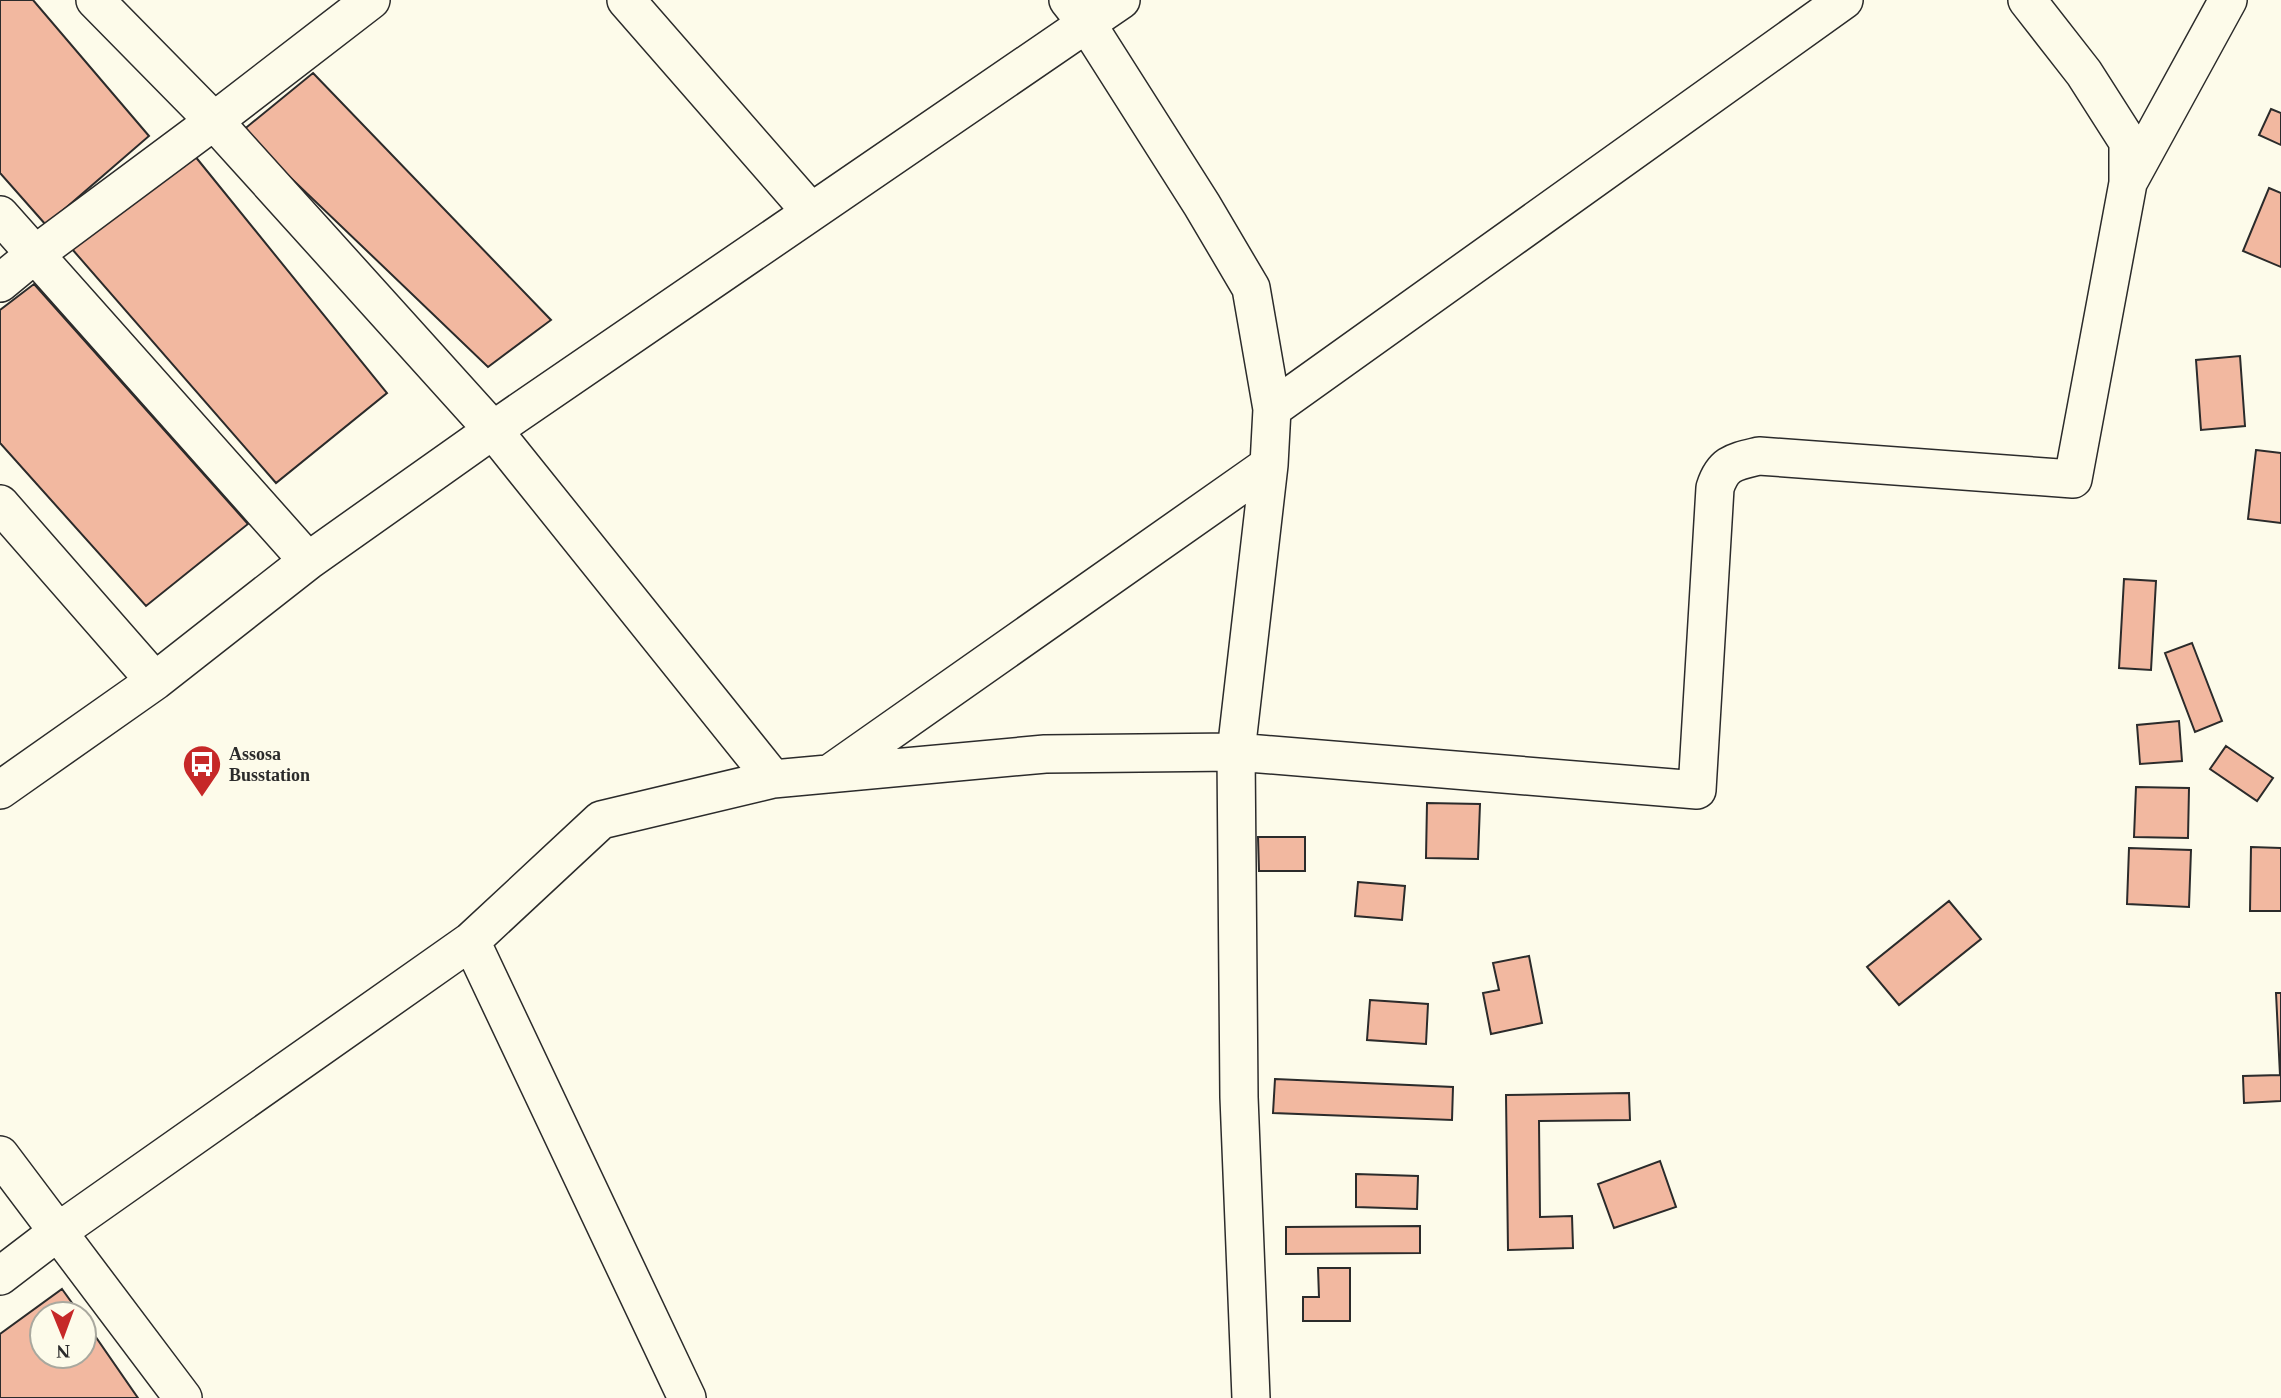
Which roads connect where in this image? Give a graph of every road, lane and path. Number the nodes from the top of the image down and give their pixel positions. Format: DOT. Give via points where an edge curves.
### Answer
graph roads {
  1 [pos="95,0"];
  2 [pos="371,0"];
  3 [pos="626,0"];
  4 [pos="1121,0"];
  5 [pos="1844,0"];
  6 [pos="2027,0"];
  7 [pos="2228,0"];
  8 [pos="1078,12"];
  9 [pos="215,121"];
  10 [pos="2128,183"];
  11 [pos="811,212"];
  12 [pos="0,215"];
  13 [pos="34,255"];
  14 [pos="0,283"];
  15 [pos="1272,409"];
  16 [pos="493,430"];
  17 [pos="1269,465"];
  18 [pos="0,504"];
  19 [pos="307,561"];
  20 [pos="155,681"];
  21 [pos="1236,752"];
  22 [pos="829,774"];
  23 [pos="773,779"];
  24 [pos="0,790"];
  25 [pos="471,941"];
  26 [pos="0,1155"];
  27 [pos="59,1231"];
  28 [pos="0,1276"];
  29 [pos="183,1398"];
  30 [pos="687,1398"];
  31 [pos="1251,1398"];
  1 -- 9 [label="street"];
  2 -- 9 [label="street"];
  3 -- 11 [label="street"];
  4 -- 8 [label="street"];
  5 -- 15 [label="street"];
  6 -- 10 [label="street" via="2084,73 2128,142"];
  7 -- 10 [label="street"];
  8 -- 11 [label="street"];
  8 -- 15 [label="street" via="1251,288"];
  9 -- 13 [label="street"];
  9 -- 16 [label="street"];
  10 -- 21 [label="street" via="2073,479 1759,456 1734,462 1720,473 1715,488 1697,790"];
  11 -- 16 [label="street"];
  12 -- 13 [label="street"];
  13 -- 14 [label="street"];
  13 -- 19 [label="street"];
  15 -- 17 [label="street"];
  16 -- 19 [label="street"];
  16 -- 23 [label="street"];
  17 -- 21 [label="street"];
  17 -- 22 [label="street"];
  18 -- 20 [label="street"];
  19 -- 20 [label="street"];
  20 -- 24 [label="street"];
  21 -- 22 [label="street" via="1045,754"];
  21 -- 31 [label="street" via="1238,1097"];
  22 -- 23 [label="street"];
  23 -- 25 [label="street" via="601,820"];
  25 -- 27 [label="street"];
  25 -- 30 [label="street"];
  26 -- 27 [label="street"];
  27 -- 28 [label="street"];
  27 -- 29 [label="street"];
}
